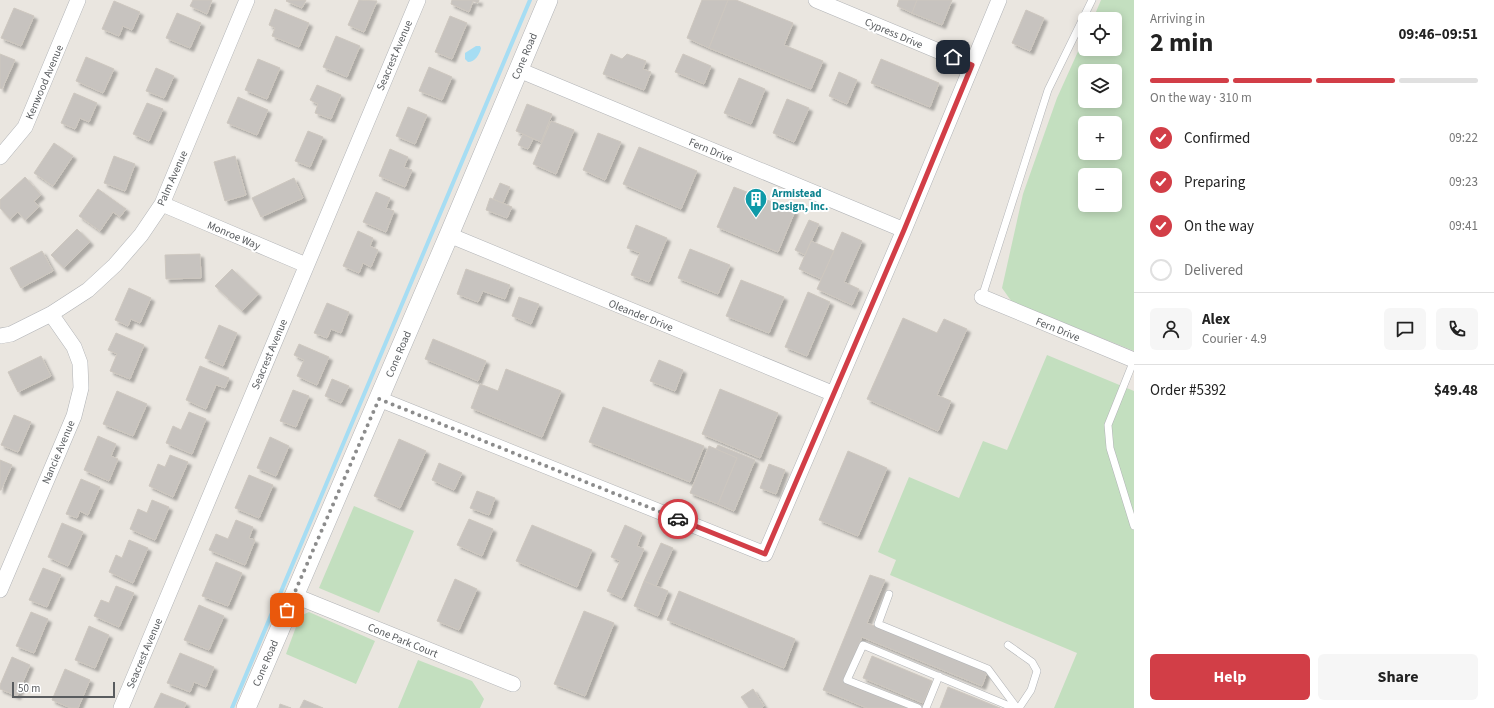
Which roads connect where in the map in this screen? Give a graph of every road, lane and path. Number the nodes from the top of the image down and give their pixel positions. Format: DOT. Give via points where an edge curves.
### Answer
graph roads {
  1 [pos="78,0"];
  2 [pos="247,0"];
  3 [pos="418,0"];
  4 [pos="548,0"];
  5 [pos="816,0"];
  6 [pos="999,0"];
  7 [pos="1092,0"];
  8 [pos="972,65"];
  9 [pos="519,70"];
  10 [pos="0,157"];
  11 [pos="162,204"];
  12 [pos="904,230"];
  13 [pos="449,235"];
  14 [pos="306,266"];
  15 [pos="982,297"];
  16 [pos="51,314"];
  17 [pos="0,336"];
  18 [pos="1134,360"];
  19 [pos="834,394"];
  20 [pos="379,399"];
  21 [pos="1134,526"];
  22 [pos="0,590"];
  23 [pos="889,594"];
  24 [pos="293,595"];
  25 [pos="1008,645"];
  26 [pos="939,676"];
  27 [pos="513,684"];
  28 [pos="121,708"];
  29 [pos="246,708"];
  30 [pos="918,708"];
  31 [pos="926,708"];
  32 [pos="1017,708"];
  1 -- 10 [label="street, Kenwood Avenue" via="25,127"];
  2 -- 11 [label="street, Palm Avenue"];
  3 -- 14 [label="street, Seacrest Avenue"];
  4 -- 9 [label="street, Cone Road"];
  5 -- 8 [label="street, Cypress Drive"];
  6 -- 8 [label="street"];
  7 -- 15 [label="lane" via="1048,90"];
  8 -- 12 [label="street"];
  9 -- 12 [label="street, Fern Drive"];
  9 -- 13 [label="street, Cone Road"];
  11 -- 14 [label="street, Monroe Way"];
  11 -- 16 [label="street, Palm Avenue" via="141,235 115,265 88,290"];
  12 -- 19 [label="street"];
  13 -- 19 [label="street, Oleander Drive"];
  13 -- 20 [label="street, Cone Road"];
  14 -- 28 [label="street, Seacrest Avenue"];
  15 -- 18 [label="street, Fern Drive"];
  16 -- 17 [label="street, Palm Avenue" via="11,334"];
  16 -- 22 [label="street, Nancie Avenue" via="74,347 80,363 81,388 74,416"];
  18 -- 21 [label="lane" via="1108,425 1110,448"];
  19 -- 20 [label="street" via="765,554"];
  20 -- 24 [label="street, Cone Road"];
  23 -- 32 [label="lane" via="878,624 988,669"];
  24 -- 27 [label="street, Cone Park Court"];
  24 -- 29 [label="street, Cone Road"];
  25 -- 32 [label="lane" via="1032,662 1036,670 1031,690"];
  26 -- 30 [label="lane" via="863,645 848,680"];
  26 -- 31 [label="lane"];
  26 -- 32 [label="lane"];
}
